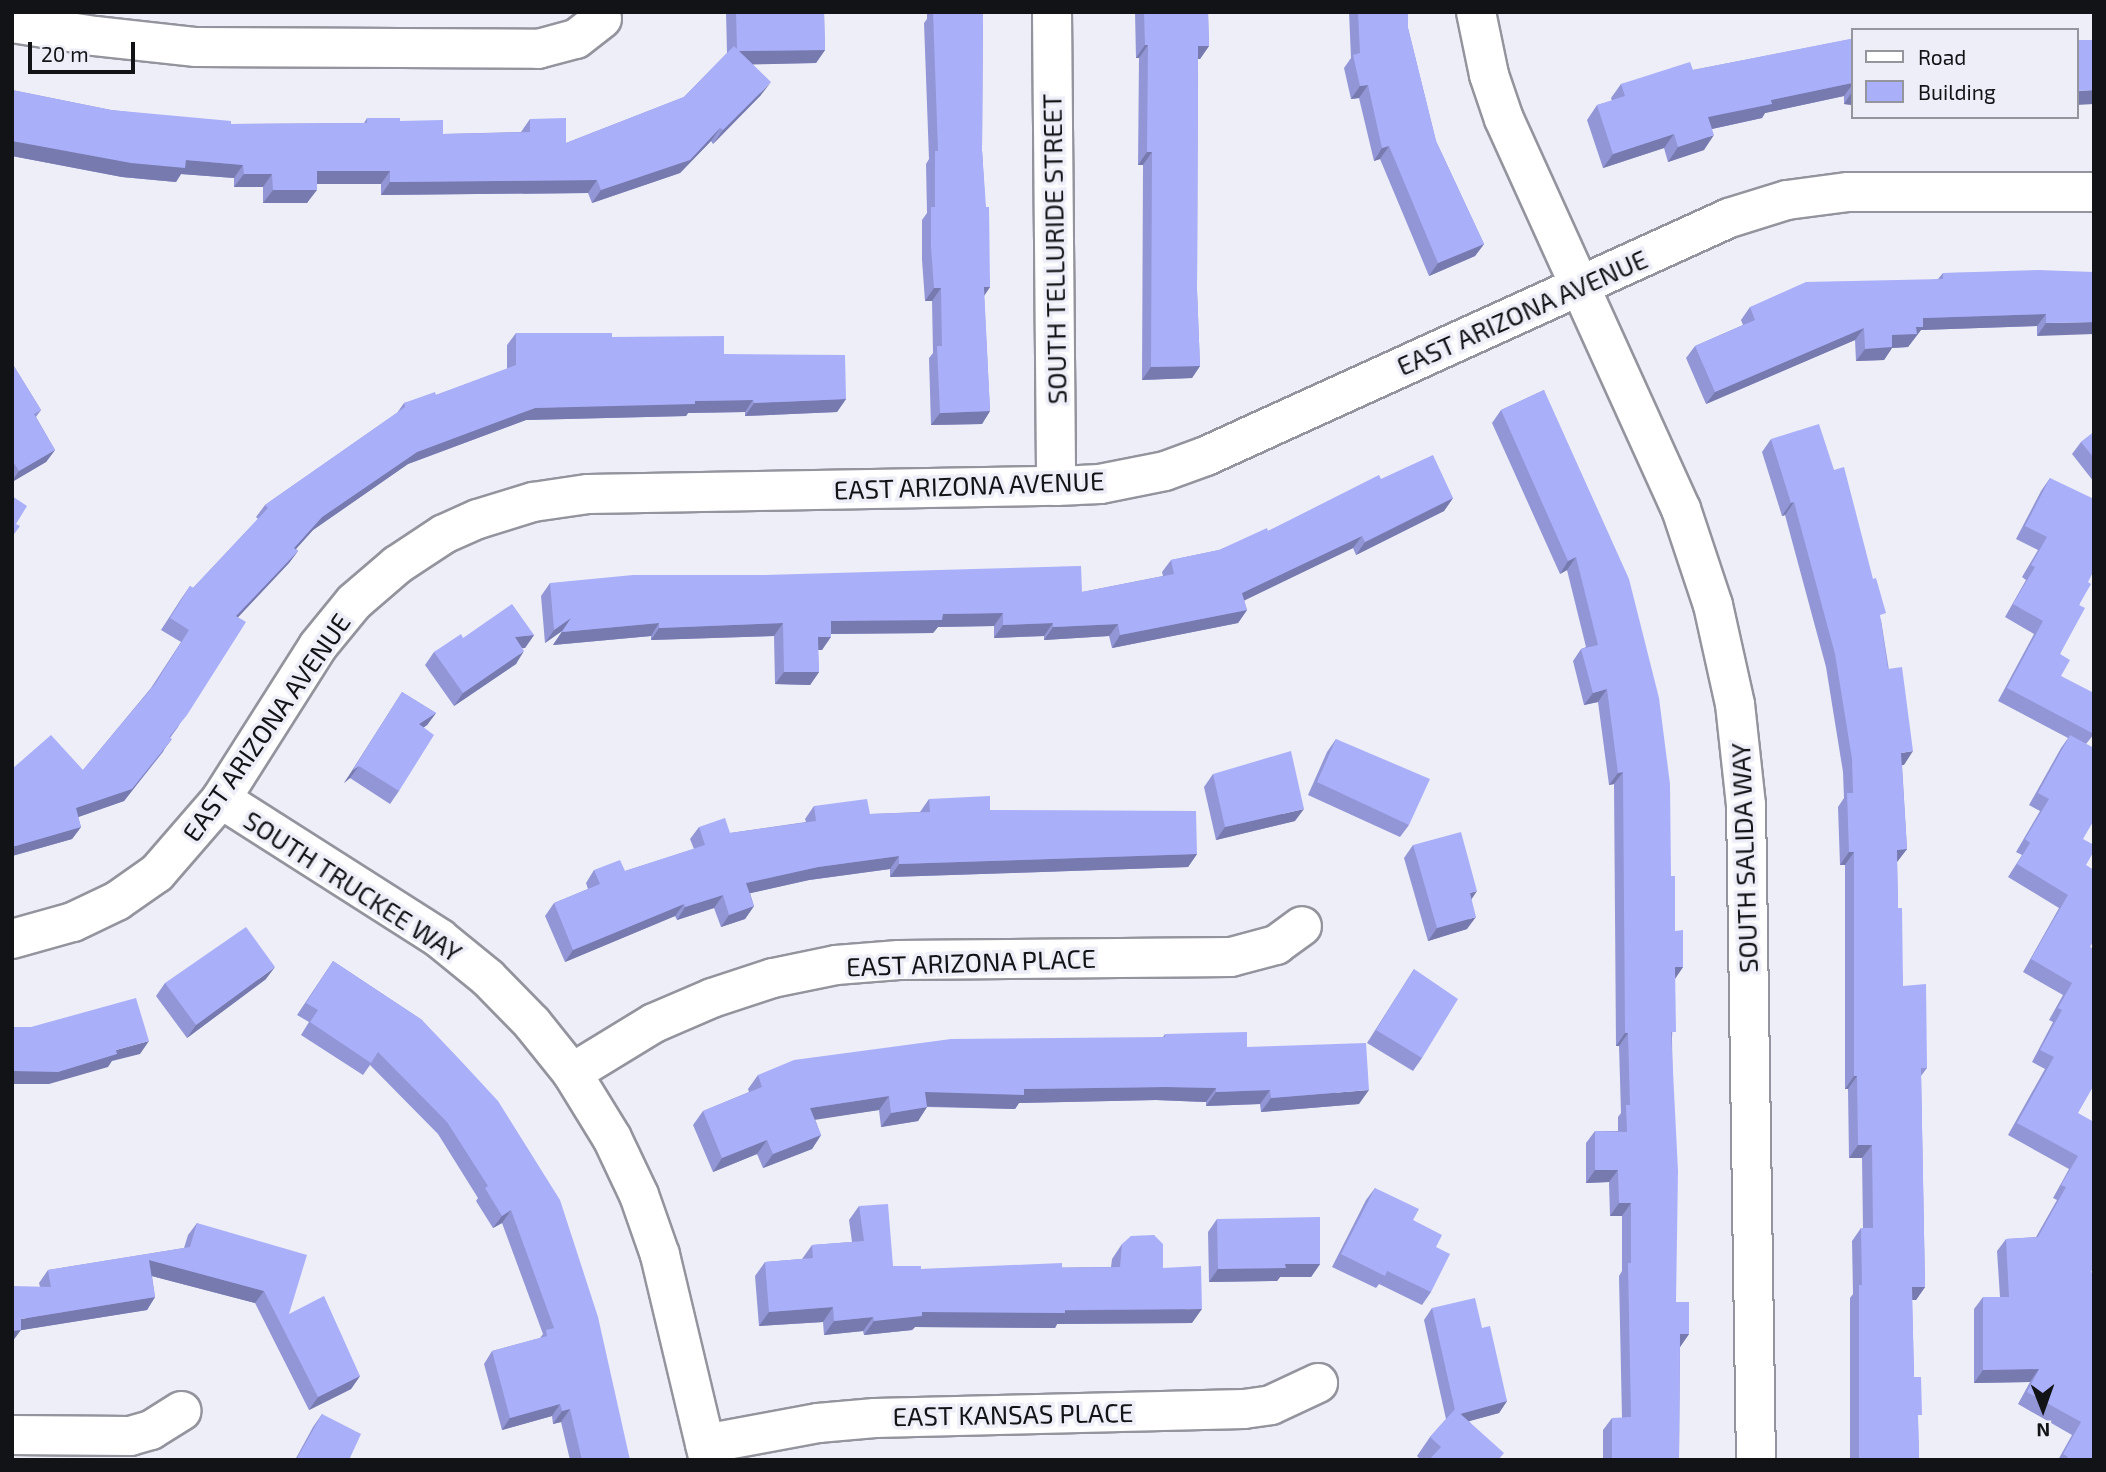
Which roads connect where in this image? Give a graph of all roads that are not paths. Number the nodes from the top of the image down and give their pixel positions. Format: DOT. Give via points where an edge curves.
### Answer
graph roads {
  1 [pos="1052,12"];
  2 [pos="1476,12"];
  3 [pos="602,19"];
  4 [pos="12,23"];
  5 [pos="2094,192"];
  6 [pos="1580,286"];
  7 [pos="1056,486"];
  8 [pos="221,799"];
  9 [pos="1302,926"];
  10 [pos="12,939"];
  11 [pos="572,1073"];
  12 [pos="1318,1382"];
  13 [pos="181,1411"];
  14 [pos="12,1435"];
  15 [pos="707,1452"];
  16 [pos="1756,1460"];
  1 -- 7 [label="street, SOUTH TELLURIDE STREET"];
  2 -- 6 [label="street, SOUTH SALIDA WAY" via="1504,119"];
  3 -- 4 [label="street" via="576,39 538,49 197,47"];
  5 -- 6 [label="street, EAST ARIZONA AVENUE" via="1848,192 1787,200 1729,218"];
  6 -- 7 [label="street, EAST ARIZONA AVENUE" via="1206,456 1165,471 1100,484"];
  6 -- 16 [label="street, SOUTH SALIDA WAY" via="1681,509 1713,605 1735,704 1746,805"];
  7 -- 8 [label="street, EAST ARIZONA AVENUE" via="589,494 533,502 478,519 444,534 397,565 354,602 318,646"];
  8 -- 10 [label="street, EAST ARIZONA AVENUE" via="157,873 117,901 73,922"];
  8 -- 11 [label="street, SOUTH TRUCKEE WAY" via="439,938 488,978"];
  9 -- 11 [label="street, EAST ARIZONA PLACE" via="1276,945 1231,957 899,960 774,978 654,1023"];
  11 -- 15 [label="street, SOUTH TRUCKEE WAY" via="612,1138 639,1195 660,1255"];
  12 -- 15 [label="street, EAST KANSAS PLACE" via="1270,1405 1244,1409 875,1418 807,1425"];
  13 -- 14 [label="street" via="151,1430 130,1436"];
}
